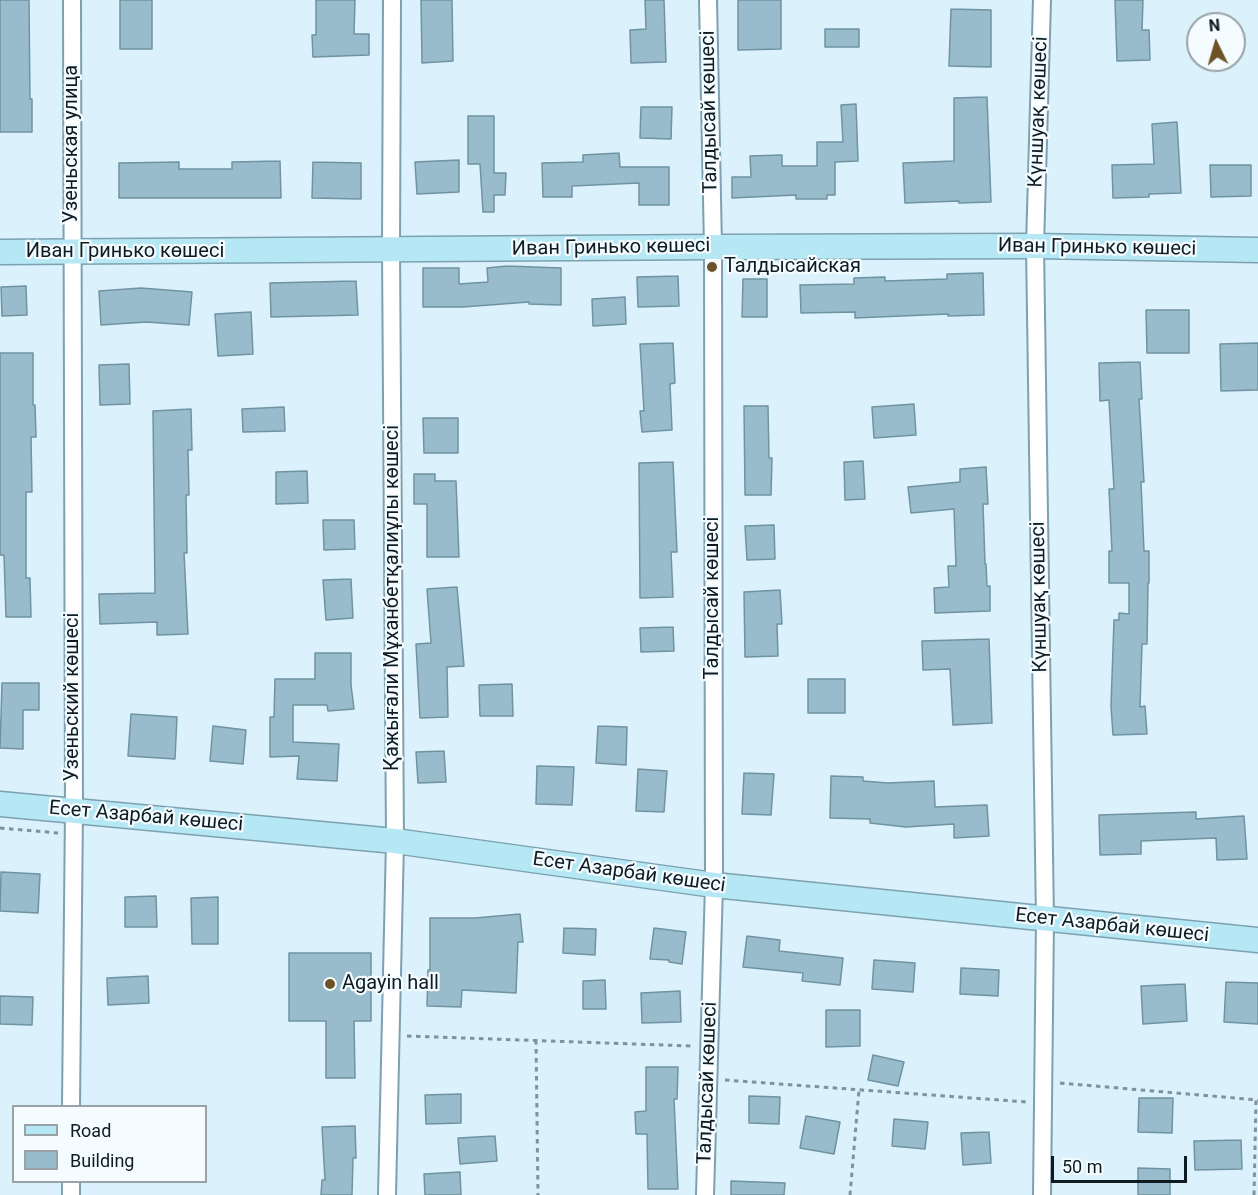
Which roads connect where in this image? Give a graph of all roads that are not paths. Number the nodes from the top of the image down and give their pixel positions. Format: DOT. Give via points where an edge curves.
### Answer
graph roads {
  1 [pos="72,0"];
  2 [pos="392,0"];
  3 [pos="708,0"];
  4 [pos="1042,0"];
  5 [pos="1035,246"];
  6 [pos="713,247"];
  7 [pos="391,250"];
  8 [pos="1258,250"];
  9 [pos="0,252"];
  10 [pos="72,252"];
  11 [pos="72,288"];
  12 [pos="0,804"];
  13 [pos="74,810"];
  14 [pos="395,842"];
  15 [pos="714,885"];
  16 [pos="1045,920"];
  17 [pos="1258,940"];
  18 [pos="72,1105"];
  19 [pos="387,1195"];
  20 [pos="705,1195"];
  21 [pos="1042,1195"];
  1 -- 10 [label="street, Узеньская улица"];
  2 -- 7 [label="street, Қажығали Мұханбетқалиұлы көшесі"];
  3 -- 6 [label="street, Талдысай көшесі"];
  4 -- 5 [label="street, Күншуақ көшесі"];
  5 -- 6 [label="street, Иван Гринько көшесі"];
  5 -- 8 [label="street, Иван Гринько көшесі"];
  5 -- 16 [label="street, Күншуақ көшесі"];
  6 -- 7 [label="street, Иван Гринько көшесі"];
  6 -- 15 [label="street, Талдысай көшесі"];
  7 -- 10 [label="street, Иван Гринько көшесі"];
  7 -- 14 [label="street, Қажығали Мұханбетқалиұлы көшесі"];
  9 -- 10 [label="street, Иван Гринько көшесі"];
  10 -- 11 [label="street, Узеньская улица"];
  11 -- 13 [label="street, Узеньский көшесі"];
  12 -- 13 [label="street, Есет Азарбай көшесі"];
  13 -- 14 [label="street, Есет Азарбай көшесі"];
  13 -- 18 [label="street, Узеньский көшесі"];
  14 -- 15 [label="street, Есет Азарбай көшесі"];
  14 -- 19 [label="street, Қажығали Мұханбетқалиұлы көшесі"];
  15 -- 16 [label="street, Есет Азарбай көшесі"];
  15 -- 20 [label="street, Талдысай көшесі"];
  16 -- 17 [label="street, Есет Азарбай көшесі"];
  16 -- 21 [label="street, Күншуақ көшесі"];
}
